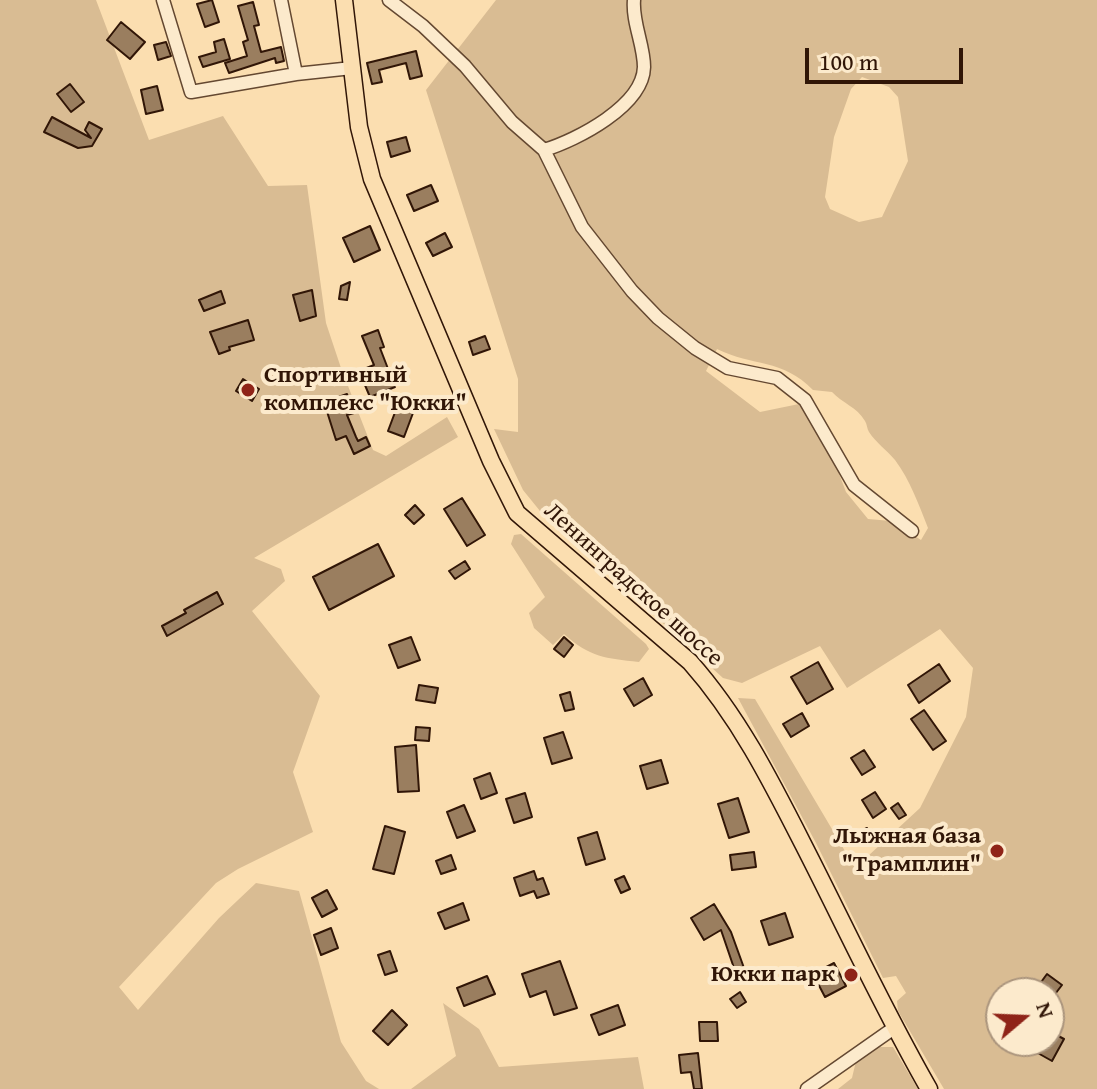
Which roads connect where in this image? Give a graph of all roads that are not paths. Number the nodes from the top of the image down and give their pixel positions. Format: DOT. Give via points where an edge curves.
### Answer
graph roads {
  1 [pos="163,0"];
  2 [pos="281,0"];
  3 [pos="344,0"];
  4 [pos="389,0"];
  5 [pos="634,0"];
  6 [pos="352,68"];
  7 [pos="296,74"];
  8 [pos="544,150"];
  9 [pos="912,531"];
  10 [pos="894,1028"];
  11 [pos="807,1089"];
  12 [pos="929,1089"];
  1 -- 7 [label="street" via="191,92"];
  2 -- 7 [label="street"];
  3 -- 6 [label="main road, Ленинградское шоссе"];
  4 -- 8 [label="street" via="465,66 512,122"];
  5 -- 8 [label="street" via="644,67 640,89 600,124"];
  6 -- 7 [label="street"];
  6 -- 10 [label="main road, Ленинградское шоссе" via="372,179 517,513 690,662 714,689 770,779"];
  8 -- 9 [label="street" via="582,227 658,318 728,368 777,378 805,400 854,485"];
  10 -- 11 [label="street"];
  10 -- 12 [label="main road, Ленинградское шоссе"];
}
